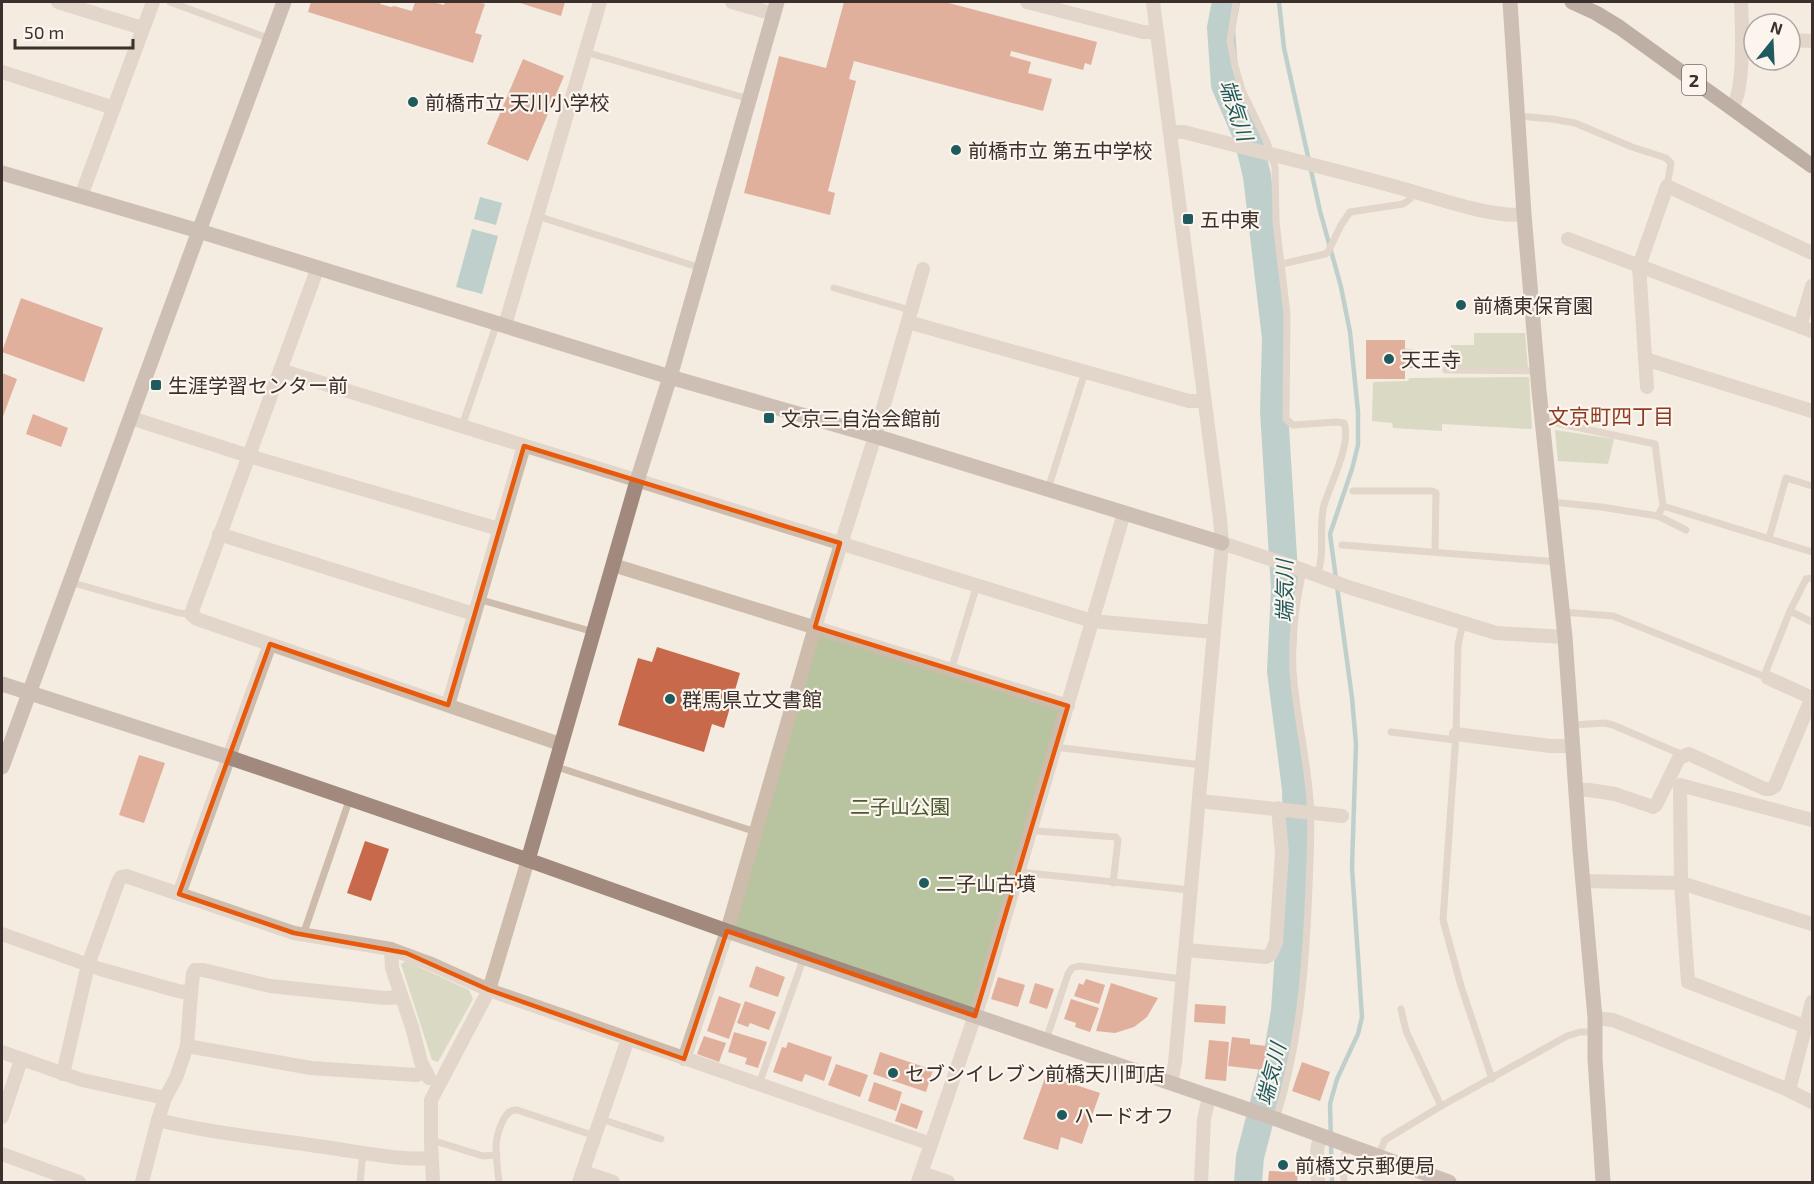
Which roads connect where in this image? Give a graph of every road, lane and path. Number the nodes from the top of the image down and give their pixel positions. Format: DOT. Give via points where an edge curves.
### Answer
graph roads {
  1 [pos="58,2"];
  2 [pos="153,2"];
  3 [pos="170,2"];
  4 [pos="284,2"];
  5 [pos="600,2"];
  6 [pos="732,2"];
  7 [pos="1027,2"];
  8 [pos="1153,2"];
  9 [pos="1236,2"];
  10 [pos="1510,2"];
  11 [pos="1572,2"];
  12 [pos="776,8"];
  13 [pos="142,28"];
  14 [pos="1157,32"];
  15 [pos="270,39"];
  16 [pos="585,52"];
  17 [pos="2,72"];
  18 [pos="1742,72"];
  19 [pos="749,99"];
  20 [pos="1732,107"];
  21 [pos="114,108"];
  22 [pos="1517,116"];
  23 [pos="1171,132"];
  24 [pos="1273,156"];
  25 [pos="1812,166"];
  26 [pos="2,173"];
  27 [pos="1668,186"];
  28 [pos="1412,191"];
  29 [pos="81,196"];
  30 [pos="1524,214"];
  31 [pos="537,216"];
  32 [pos="199,231"];
  33 [pos="1568,239"];
  34 [pos="1812,253"];
  35 [pos="1282,264"];
  36 [pos="1639,266"];
  37 [pos="318,267"];
  38 [pos="701,267"];
  39 [pos="923,269"];
  40 [pos="1812,286"];
  41 [pos="834,288"];
  42 [pos="909,316"];
  43 [pos="501,324"];
  44 [pos="1806,329"];
  45 [pos="1645,359"];
  46 [pos="280,370"];
  47 [pos="1446,370"];
  48 [pos="1538,371"];
  49 [pos="1085,372"];
  50 [pos="670,377"];
  51 [pos="1647,387"];
  52 [pos="1204,401"];
  53 [pos="1812,411"];
  54 [pos="131,418"];
  55 [pos="1543,420"];
  56 [pos="462,426"];
  57 [pos="875,436"];
  58 [pos="524,446"];
  59 [pos="249,456"];
  60 [pos="637,481"];
  61 [pos="1812,486"];
  62 [pos="1048,490"];
  63 [pos="1353,491"];
  64 [pos="1552,502"];
  65 [pos="1663,506"];
  66 [pos="1124,513"];
  67 [pos="1658,516"];
  68 [pos="499,529"];
  69 [pos="1686,530"];
  70 [pos="219,534"];
  71 [pos="1769,538"];
  72 [pos="840,543"];
  73 [pos="1222,543"];
  74 [pos="1342,545"];
  75 [pos="1435,552"];
  76 [pos="1812,552"];
  77 [pos="1558,562"];
  78 [pos="613,565"];
  79 [pos="1303,570"];
  80 [pos="1317,575"];
  81 [pos="1812,579"];
  82 [pos="70,582"];
  83 [pos="977,585"];
  84 [pos="478,599"];
  85 [pos="1790,611"];
  86 [pos="1563,612"];
  87 [pos="190,614"];
  88 [pos="474,614"];
  89 [pos="1092,621"];
  90 [pos="1812,621"];
  91 [pos="1463,623"];
  92 [pos="815,627"];
  93 [pos="594,632"];
  94 [pos="1214,632"];
  95 [pos="1565,637"];
  96 [pos="270,644"];
  97 [pos="951,670"];
  98 [pos="1768,678"];
  99 [pos="2,684"];
  100 [pos="30,693"];
  101 [pos="1812,698"];
  102 [pos="448,705"];
  103 [pos="1068,706"];
  104 [pos="1572,725"];
  105 [pos="1391,732"];
  106 [pos="1456,737"];
  107 [pos="560,744"];
  108 [pos="1573,746"];
  109 [pos="1055,747"];
  110 [pos="1683,755"];
  111 [pos="228,757"];
  112 [pos="1202,765"];
  113 [pos="554,766"];
  114 [pos="2,767"];
  115 [pos="1576,790"];
  116 [pos="350,798"];
  117 [pos="1199,801"];
  118 [pos="1278,808"];
  119 [pos="1311,812"];
  120 [pos="1342,816"];
  121 [pos="1812,820"];
  122 [pos="1031,829"];
  123 [pos="756,832"];
  124 [pos="528,860"];
  125 [pos="1019,870"];
  126 [pos="1583,881"];
  127 [pos="1113,882"];
  128 [pos="1681,883"];
  129 [pos="1190,890"];
  130 [pos="179,894"];
  131 [pos="1812,924"];
  132 [pos="727,931"];
  133 [pos="2,934"];
  134 [pos="302,935"];
  135 [pos="391,949"];
  136 [pos="1186,950"];
  137 [pos="804,957"];
  138 [pos="88,965"];
  139 [pos="1182,979"];
  140 [pos="489,990"];
  141 [pos="191,993"];
  142 [pos="401,997"];
  143 [pos="1812,1002"];
  144 [pos="1401,1009"];
  145 [pos="975,1016"];
  146 [pos="1595,1025"];
  147 [pos="1809,1028"];
  148 [pos="628,1039"];
  149 [pos="1046,1040"];
  150 [pos="187,1046"];
  151 [pos="2,1052"];
  152 [pos="684,1059"];
  153 [pos="21,1060"];
  154 [pos="425,1071"];
  155 [pos="63,1074"];
  156 [pos="1492,1079"];
  157 [pos="1171,1083"];
  158 [pos="438,1084"];
  159 [pos="759,1084"];
  160 [pos="1789,1090"];
  161 [pos="1209,1097"];
  162 [pos="165,1098"];
  163 [pos="1812,1102"];
  164 [pos="1441,1106"];
  165 [pos="2,1117"];
  166 [pos="601,1119"];
  167 [pos="1276,1119"];
  168 [pos="158,1120"];
  169 [pos="1320,1135"];
  170 [pos="596,1136"];
  171 [pos="661,1139"];
  172 [pos="430,1142"];
  173 [pos="932,1144"];
  174 [pos="1347,1144"];
  175 [pos="363,1152"];
  176 [pos="2,1154"];
  177 [pos="497,1155"];
  178 [pos="1378,1156"];
  179 [pos="431,1158"];
  180 [pos="581,1177"];
  181 [pos="920,1178"];
  182 [pos="80,1182"];
  183 [pos="142,1182"];
  184 [pos="360,1182"];
  185 [pos="432,1182"];
  186 [pos="499,1182"];
  187 [pos="613,1182"];
  188 [pos="948,1182"];
  189 [pos="1201,1182"];
  190 [pos="1318,1182"];
  191 [pos="1344,1182"];
  192 [pos="1449,1182"];
  193 [pos="1603,1182"];
  1 -- 13 [label="street"];
  2 -- 13 [label="street"];
  3 -- 15 [label="lane"];
  4 -- 15 [label="street"];
  5 -- 16 [label="street"];
  6 -- 12 [label="street"];
  7 -- 14 [label="street" via="1143,32"];
  8 -- 14 [label="street"];
  9 -- 24 [label="lane" via="1230,41 1235,66"];
  10 -- 22 [label="street"];
  11 -- 20 [label="main road, 2" via="1619,27"];
  12 -- 19 [label="street"];
  13 -- 21 [label="street"];
  14 -- 23 [label="street"];
  15 -- 32 [label="street"];
  16 -- 19 [label="lane"];
  16 -- 31 [label="street"];
  17 -- 21 [label="street"];
  18 -- 20 [label="street"];
  19 -- 38 [label="street"];
  20 -- 25 [label="main road, 2"];
  21 -- 29 [label="street"];
  22 -- 27 [label="lane" via="1575,123 1666,158 1671,163"];
  22 -- 30 [label="street"];
  23 -- 24 [label="street"];
  23 -- 52 [label="street"];
  24 -- 28 [label="street"];
  24 -- 35 [label="lane"];
  26 -- 29 [label="street"];
  27 -- 34 [label="street"];
  27 -- 36 [label="street"];
  28 -- 30 [label="street" via="1490,212"];
  28 -- 35 [label="lane" via="1403,204 1350,212 1325,254"];
  29 -- 32 [label="street"];
  30 -- 48 [label="street"];
  31 -- 38 [label="lane"];
  31 -- 43 [label="street"];
  32 -- 37 [label="street"];
  32 -- 54 [label="street"];
  33 -- 36 [label="street"];
  35 -- 80 [label="lane" via="1287,314 1286,419 1293,425 1337,422 1346,426 1322,515 1321,565"];
  36 -- 44 [label="street"];
  36 -- 45 [label="street"];
  37 -- 43 [label="street"];
  37 -- 46 [label="street"];
  38 -- 50 [label="street"];
  39 -- 42 [label="street"];
  40 -- 44 [label="street"];
  41 -- 42 [label="lane"];
  42 -- 49 [label="street"];
  42 -- 57 [label="street"];
  43 -- 50 [label="street"];
  43 -- 56 [label="lane"];
  45 -- 51 [label="street"];
  45 -- 53 [label="street"];
  46 -- 56 [label="street"];
  46 -- 59 [label="street"];
  47 -- 48 [label="lane"];
  48 -- 55 [label="street"];
  49 -- 52 [label="street" via="1189,401"];
  49 -- 62 [label="lane"];
  50 -- 57 [label="street"];
  50 -- 60 [label="street"];
  52 -- 73 [label="street"];
  54 -- 59 [label="street"];
  54 -- 82 [label="street"];
  55 -- 64 [label="street"];
  55 -- 65 [label="lane" via="1654,444"];
  56 -- 58 [label="street"];
  57 -- 62 [label="street"];
  57 -- 72 [label="street"];
  58 -- 60 [label="street"];
  58 -- 68 [label="street"];
  59 -- 68 [label="street"];
  59 -- 70 [label="street"];
  60 -- 72 [label="street"];
  60 -- 78 [label="street"];
  61 -- 71 [label="lane" via="1786,478"];
  62 -- 66 [label="street"];
  63 -- 75 [label="lane" via="1436,493"];
  64 -- 67 [label="lane"];
  64 -- 77 [label="street"];
  65 -- 67 [label="lane"];
  65 -- 71 [label="lane"];
  66 -- 73 [label="street"];
  66 -- 89 [label="street"];
  67 -- 69 [label="lane"];
  68 -- 84 [label="street"];
  70 -- 87 [label="street"];
  70 -- 88 [label="street"];
  71 -- 76 [label="lane"];
  72 -- 83 [label="street"];
  72 -- 92 [label="street"];
  73 -- 79 [label="street"];
  73 -- 94 [label="street"];
  74 -- 75 [label="lane"];
  75 -- 77 [label="lane"];
  77 -- 86 [label="street"];
  78 -- 92 [label="street"];
  78 -- 93 [label="street"];
  79 -- 80 [label="street"];
  79 -- 119 [label="lane" via="1295,625 1293,681"];
  80 -- 91 [label="street"];
  81 -- 85 [label="lane" via="1806,579"];
  82 -- 87 [label="lane"];
  82 -- 100 [label="street"];
  83 -- 89 [label="street"];
  83 -- 97 [label="lane"];
  84 -- 88 [label="street"];
  84 -- 93 [label="lane"];
  85 -- 90 [label="lane"];
  85 -- 98 [label="lane" via="1766,671"];
  86 -- 95 [label="street"];
  86 -- 98 [label="lane" via="1613,616"];
  87 -- 96 [label="street"];
  88 -- 102 [label="street"];
  89 -- 94 [label="street"];
  89 -- 103 [label="street"];
  91 -- 95 [label="street" via="1496,633"];
  91 -- 106 [label="lane" via="1458,645"];
  92 -- 97 [label="street"];
  92 -- 123 [label="street"];
  93 -- 107 [label="street"];
  94 -- 112 [label="street"];
  95 -- 104 [label="street"];
  96 -- 102 [label="street"];
  96 -- 111 [label="street"];
  97 -- 103 [label="street"];
  98 -- 101 [label="street"];
  99 -- 100 [label="street"];
  100 -- 111 [label="street"];
  100 -- 114 [label="street"];
  101 -- 110 [label="street" via="1775,786 1770,789 1693,754"];
  102 -- 107 [label="street"];
  103 -- 109 [label="street"];
  104 -- 108 [label="street"];
  104 -- 110 [label="lane" via="1613,725"];
  105 -- 106 [label="lane"];
  106 -- 108 [label="street"];
  106 -- 156 [label="lane" via="1443,920"];
  107 -- 113 [label="street"];
  108 -- 115 [label="street"];
  109 -- 112 [label="lane"];
  109 -- 122 [label="street"];
  110 -- 115 [label="street" via="1653,807 1615,794"];
  111 -- 116 [label="street"];
  111 -- 130 [label="street"];
  112 -- 117 [label="street"];
  113 -- 123 [label="lane"];
  113 -- 124 [label="street"];
  115 -- 126 [label="street"];
  116 -- 124 [label="street"];
  116 -- 134 [label="lane"];
  117 -- 118 [label="street"];
  117 -- 129 [label="street"];
  118 -- 119 [label="street"];
  118 -- 136 [label="street" via="1282,853 1276,942 1271,954 1266,957"];
  119 -- 120 [label="street"];
  119 -- 167 [label="lane" via="1302,994"];
  121 -- 128 [label="street" via="1680,785"];
  122 -- 125 [label="street"];
  122 -- 127 [label="lane" via="1116,837"];
  123 -- 132 [label="street"];
  124 -- 132 [label="street"];
  124 -- 140 [label="street"];
  125 -- 127 [label="lane"];
  125 -- 145 [label="street"];
  126 -- 128 [label="street"];
  126 -- 146 [label="street"];
  127 -- 129 [label="lane"];
  128 -- 131 [label="street"];
  128 -- 147 [label="street" via="1688,982"];
  129 -- 136 [label="street"];
  130 -- 134 [label="street"];
  130 -- 138 [label="street" via="132,877 121,877"];
  132 -- 137 [label="street"];
  132 -- 152 [label="street"];
  133 -- 138 [label="street"];
  134 -- 135 [label="street"];
  135 -- 140 [label="street"];
  135 -- 142 [label="street"];
  136 -- 139 [label="street"];
  137 -- 145 [label="street"];
  137 -- 159 [label="lane"];
  138 -- 141 [label="street"];
  138 -- 155 [label="street"];
  139 -- 149 [label="lane" via="1072,968"];
  139 -- 157 [label="street"];
  140 -- 148 [label="street"];
  140 -- 158 [label="street"];
  141 -- 142 [label="street" via="193,974 198,970 270,986"];
  141 -- 150 [label="street"];
  142 -- 154 [label="street"];
  143 -- 147 [label="street"];
  144 -- 164 [label="lane" via="1406,1031"];
  145 -- 149 [label="street"];
  145 -- 173 [label="street"];
  146 -- 156 [label="lane" via="1567,1036"];
  146 -- 160 [label="street" via="1613,1020"];
  146 -- 193 [label="street"];
  147 -- 160 [label="street"];
  148 -- 152 [label="street"];
  148 -- 166 [label="street"];
  149 -- 157 [label="street"];
  150 -- 154 [label="street" via="311,1068 416,1075"];
  150 -- 162 [label="street"];
  151 -- 153 [label="street"];
  152 -- 159 [label="street"];
  153 -- 155 [label="street"];
  153 -- 165 [label="street"];
  154 -- 158 [label="street"];
  155 -- 162 [label="street"];
  156 -- 164 [label="lane"];
  157 -- 161 [label="street"];
  158 -- 172 [label="street" via="430,1106"];
  159 -- 173 [label="street"];
  160 -- 163 [label="street"];
  161 -- 167 [label="street"];
  161 -- 189 [label="street"];
  162 -- 168 [label="street"];
  164 -- 178 [label="lane" via="1385,1140"];
  166 -- 170 [label="street"];
  166 -- 171 [label="lane"];
  167 -- 169 [label="street"];
  168 -- 175 [label="street"];
  168 -- 183 [label="street"];
  169 -- 174 [label="street"];
  169 -- 190 [label="street"];
  170 -- 177 [label="lane" via="513,1109 505,1116 497,1140"];
  170 -- 180 [label="street"];
  172 -- 177 [label="lane" via="483,1156"];
  172 -- 179 [label="street"];
  173 -- 181 [label="street"];
  174 -- 178 [label="street"];
  174 -- 191 [label="lane"];
  175 -- 179 [label="street"];
  175 -- 184 [label="lane"];
  176 -- 182 [label="street"];
  177 -- 186 [label="lane"];
  178 -- 192 [label="street"];
  179 -- 185 [label="street"];
  180 -- 187 [label="street"];
  181 -- 188 [label="street"];
}
